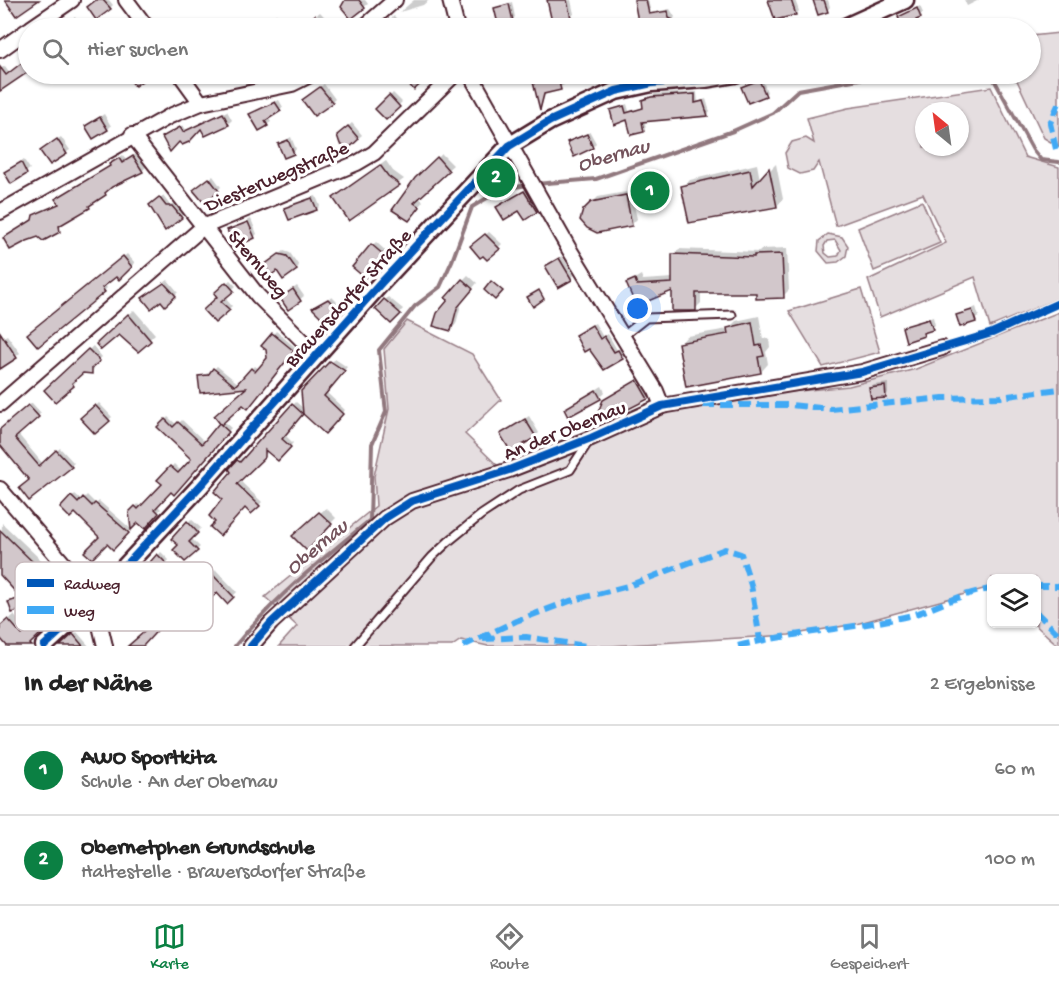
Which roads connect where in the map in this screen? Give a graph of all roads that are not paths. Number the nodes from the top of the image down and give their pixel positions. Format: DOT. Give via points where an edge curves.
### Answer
graph roads {
  1 [pos="72,0"];
  2 [pos="126,0"];
  3 [pos="395,0"];
  4 [pos="450,0"];
  5 [pos="905,0"];
  6 [pos="46,18"];
  7 [pos="140,18"];
  8 [pos="374,18"];
  9 [pos="454,18"];
  10 [pos="865,18"];
  11 [pos="18,37"];
  12 [pos="0,50"];
  13 [pos="187,84"];
  14 [pos="292,84"];
  15 [pos="445,84"];
  16 [pos="475,84"];
  17 [pos="648,84"];
  18 [pos="201,103"];
  19 [pos="132,135"];
  20 [pos="509,146"];
  21 [pos="0,212"];
  22 [pos="204,226"];
  23 [pos="732,315"];
  24 [pos="622,337"];
  25 [pos="942,348"];
  26 [pos="317,355"];
  27 [pos="0,404"];
  28 [pos="662,406"];
  29 [pos="591,438"];
  30 [pos="0,489"];
  31 [pos="62,562"];
  32 [pos="128,562"];
  33 [pos="61,631"];
  34 [pos="102,631"];
  35 [pos="45,646"];
  36 [pos="105,646"];
  37 [pos="251,646"];
  38 [pos="355,646"];
  1 -- 6 [label="street"];
  2 -- 7 [label="street"];
  3 -- 8 [label="street"];
  4 -- 9 [label="street"];
  5 -- 10 [label="street"];
  11 -- 12 [label="street"];
  13 -- 18 [label="street"];
  14 -- 18 [label="street"];
  15 -- 22 [label="street, Diesterwegstraße" via="374,153"];
  16 -- 20 [label="street"];
  17 -- 20 [label="street, Brauersdorfer Straße" via="616,91 550,121"];
  18 -- 19 [label="street"];
  19 -- 21 [label="street"];
  19 -- 22 [label="street, Sternweg"];
  20 -- 24 [label="street"];
  20 -- 26 [label="street, Brauersdorfer Straße"];
  22 -- 26 [label="street, Sternweg" via="258,296"];
  22 -- 27 [label="street, Diesterwegstraße"];
  23 -- 24 [label="lane" via="646,318"];
  24 -- 28 [label="street"];
  25 -- 28 [label="street, An der Obernau" via="862,372"];
  26 -- 32 [label="street, Brauersdorfer Straße"];
  28 -- 29 [label="street, An der Obernau"];
  29 -- 37 [label="street, An der Obernau" via="412,501 386,518"];
  29 -- 38 [label="lane" via="570,470 519,490 449,541"];
  30 -- 31 [label="street"];
  33 -- 35 [label="street, Brauersdorfer Straße"];
  34 -- 36 [label="street"];
}
